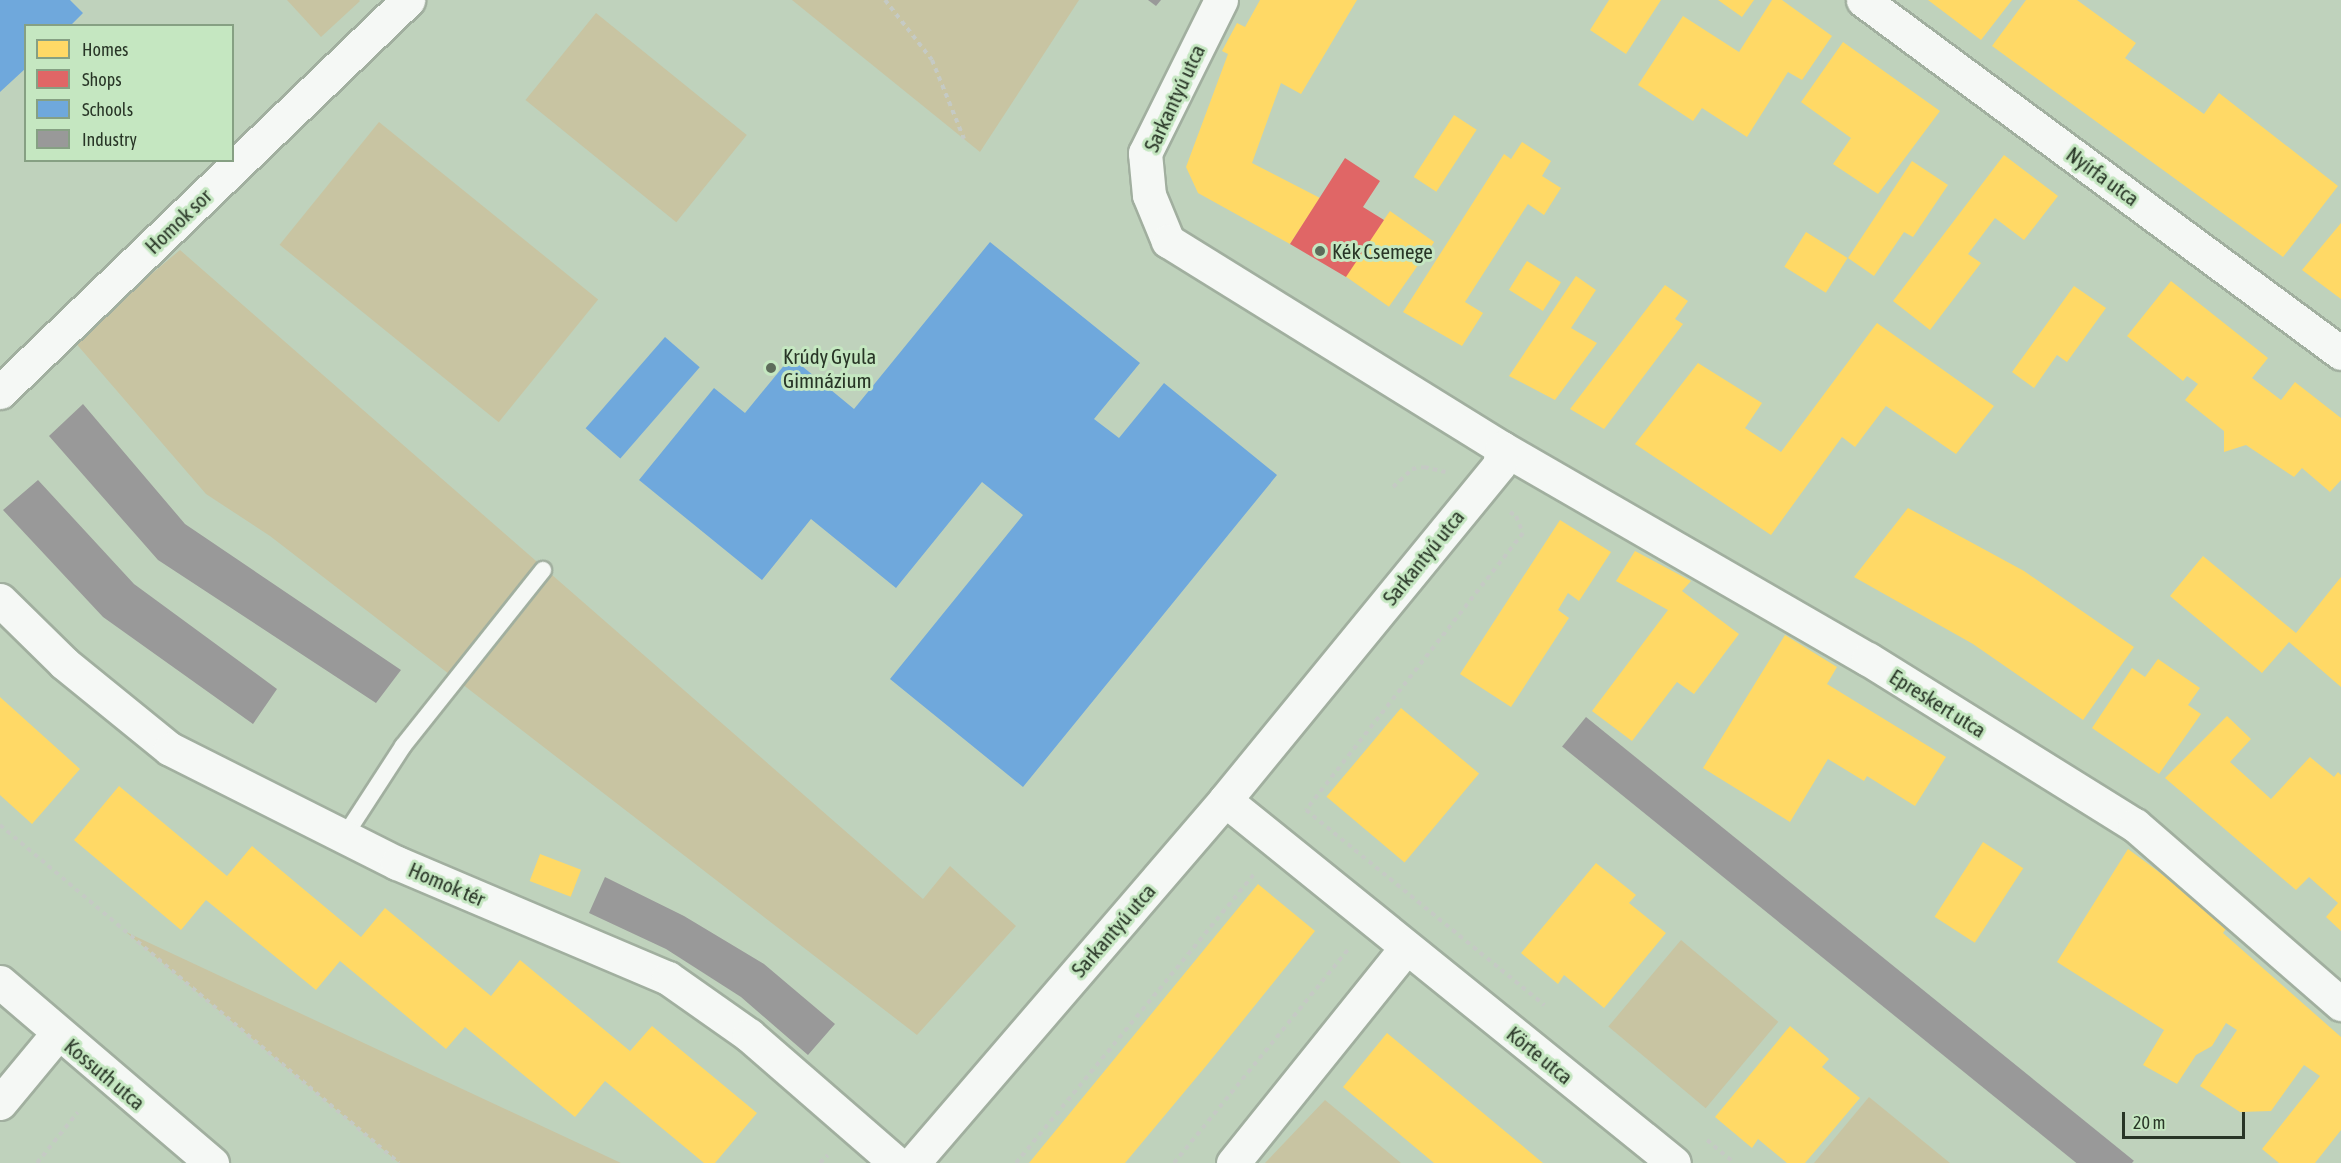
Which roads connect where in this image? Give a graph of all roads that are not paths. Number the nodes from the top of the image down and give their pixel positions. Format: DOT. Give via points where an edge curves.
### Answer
graph roads {
  1 [pos="408,0"];
  2 [pos="1221,0"];
  3 [pos="1863,0"];
  4 [pos="2341,352"];
  5 [pos="0,392"];
  6 [pos="1502,448"];
  7 [pos="543,570"];
  8 [pos="0,600"];
  9 [pos="1225,800"];
  10 [pos="344,837"];
  11 [pos="1407,948"];
  12 [pos="0,982"];
  13 [pos="2341,1004"];
  14 [pos="57,1034"];
  15 [pos="0,1103"];
  16 [pos="212,1163"];
  17 [pos="896,1163"];
  18 [pos="913,1163"];
  19 [pos="1233,1163"];
  20 [pos="1674,1163"];
  1 -- 5 [label="street, Homok sor"];
  2 -- 6 [label="street, Sarkantyú utca" via="1145,153 1149,195 1168,241"];
  3 -- 4 [label="street, Nyírfa utca"];
  6 -- 9 [label="street, Sarkantyú utca" via="1499,465"];
  6 -- 13 [label="street, Epreskert utca" via="1868,659 2135,825"];
  7 -- 10 [label="lane" via="403,746"];
  8 -- 10 [label="street, Homok tér" via="64,663 170,749"];
  9 -- 11 [label="street, Körte utca"];
  9 -- 18 [label="street, Sarkantyú utca"];
  10 -- 17 [label="street, Homok tér" via="668,978 749,1035"];
  11 -- 19 [label="street"];
  11 -- 20 [label="street, Körte utca"];
  12 -- 14 [label="street, Kossuth utca"];
  14 -- 15 [label="street"];
  14 -- 16 [label="street, Kossuth utca"];
}
